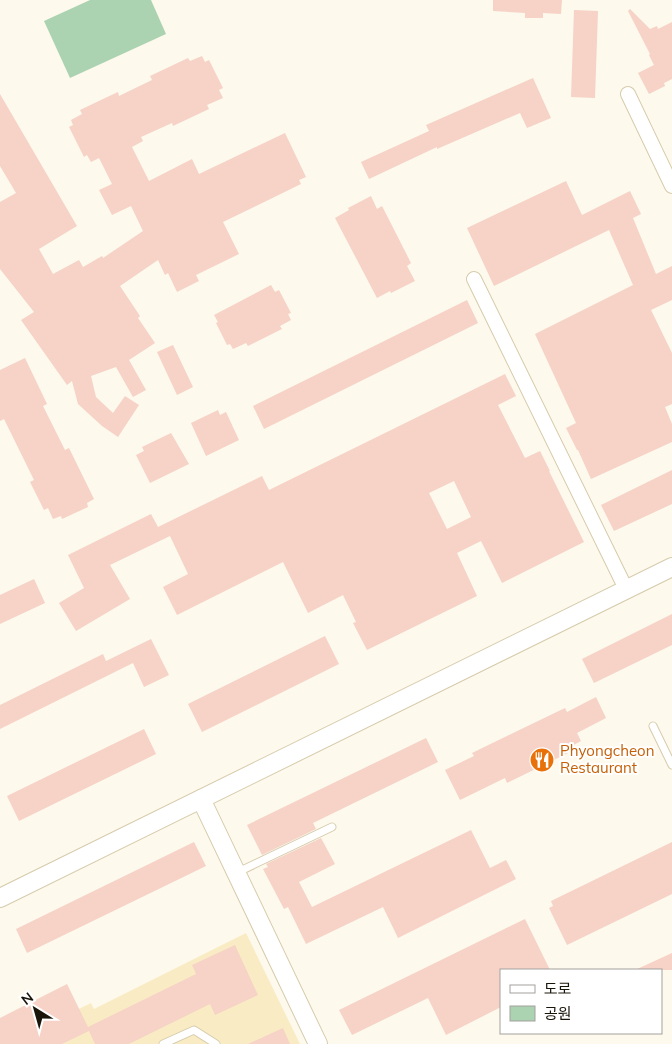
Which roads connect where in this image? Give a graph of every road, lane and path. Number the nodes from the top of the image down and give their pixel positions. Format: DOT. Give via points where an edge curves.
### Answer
graph roads {
  1 [pos="628,94"];
  2 [pos="672,186"];
  3 [pos="474,279"];
  4 [pos="672,566"];
  5 [pos="626,590"];
  6 [pos="653,726"];
  7 [pos="672,765"];
  8 [pos="201,799"];
  9 [pos="332,828"];
  10 [pos="236,873"];
  11 [pos="0,898"];
  12 [pos="163,1044"];
  13 [pos="216,1044"];
  14 [pos="318,1044"];
  1 -- 2 [label="street"];
  3 -- 5 [label="street"];
  4 -- 5 [label="street"];
  5 -- 8 [label="street"];
  6 -- 7 [label="lane"];
  8 -- 10 [label="street"];
  8 -- 11 [label="street"];
  9 -- 10 [label="lane"];
  10 -- 14 [label="street"];
  12 -- 13 [label="lane" via="194,1030"];
}
